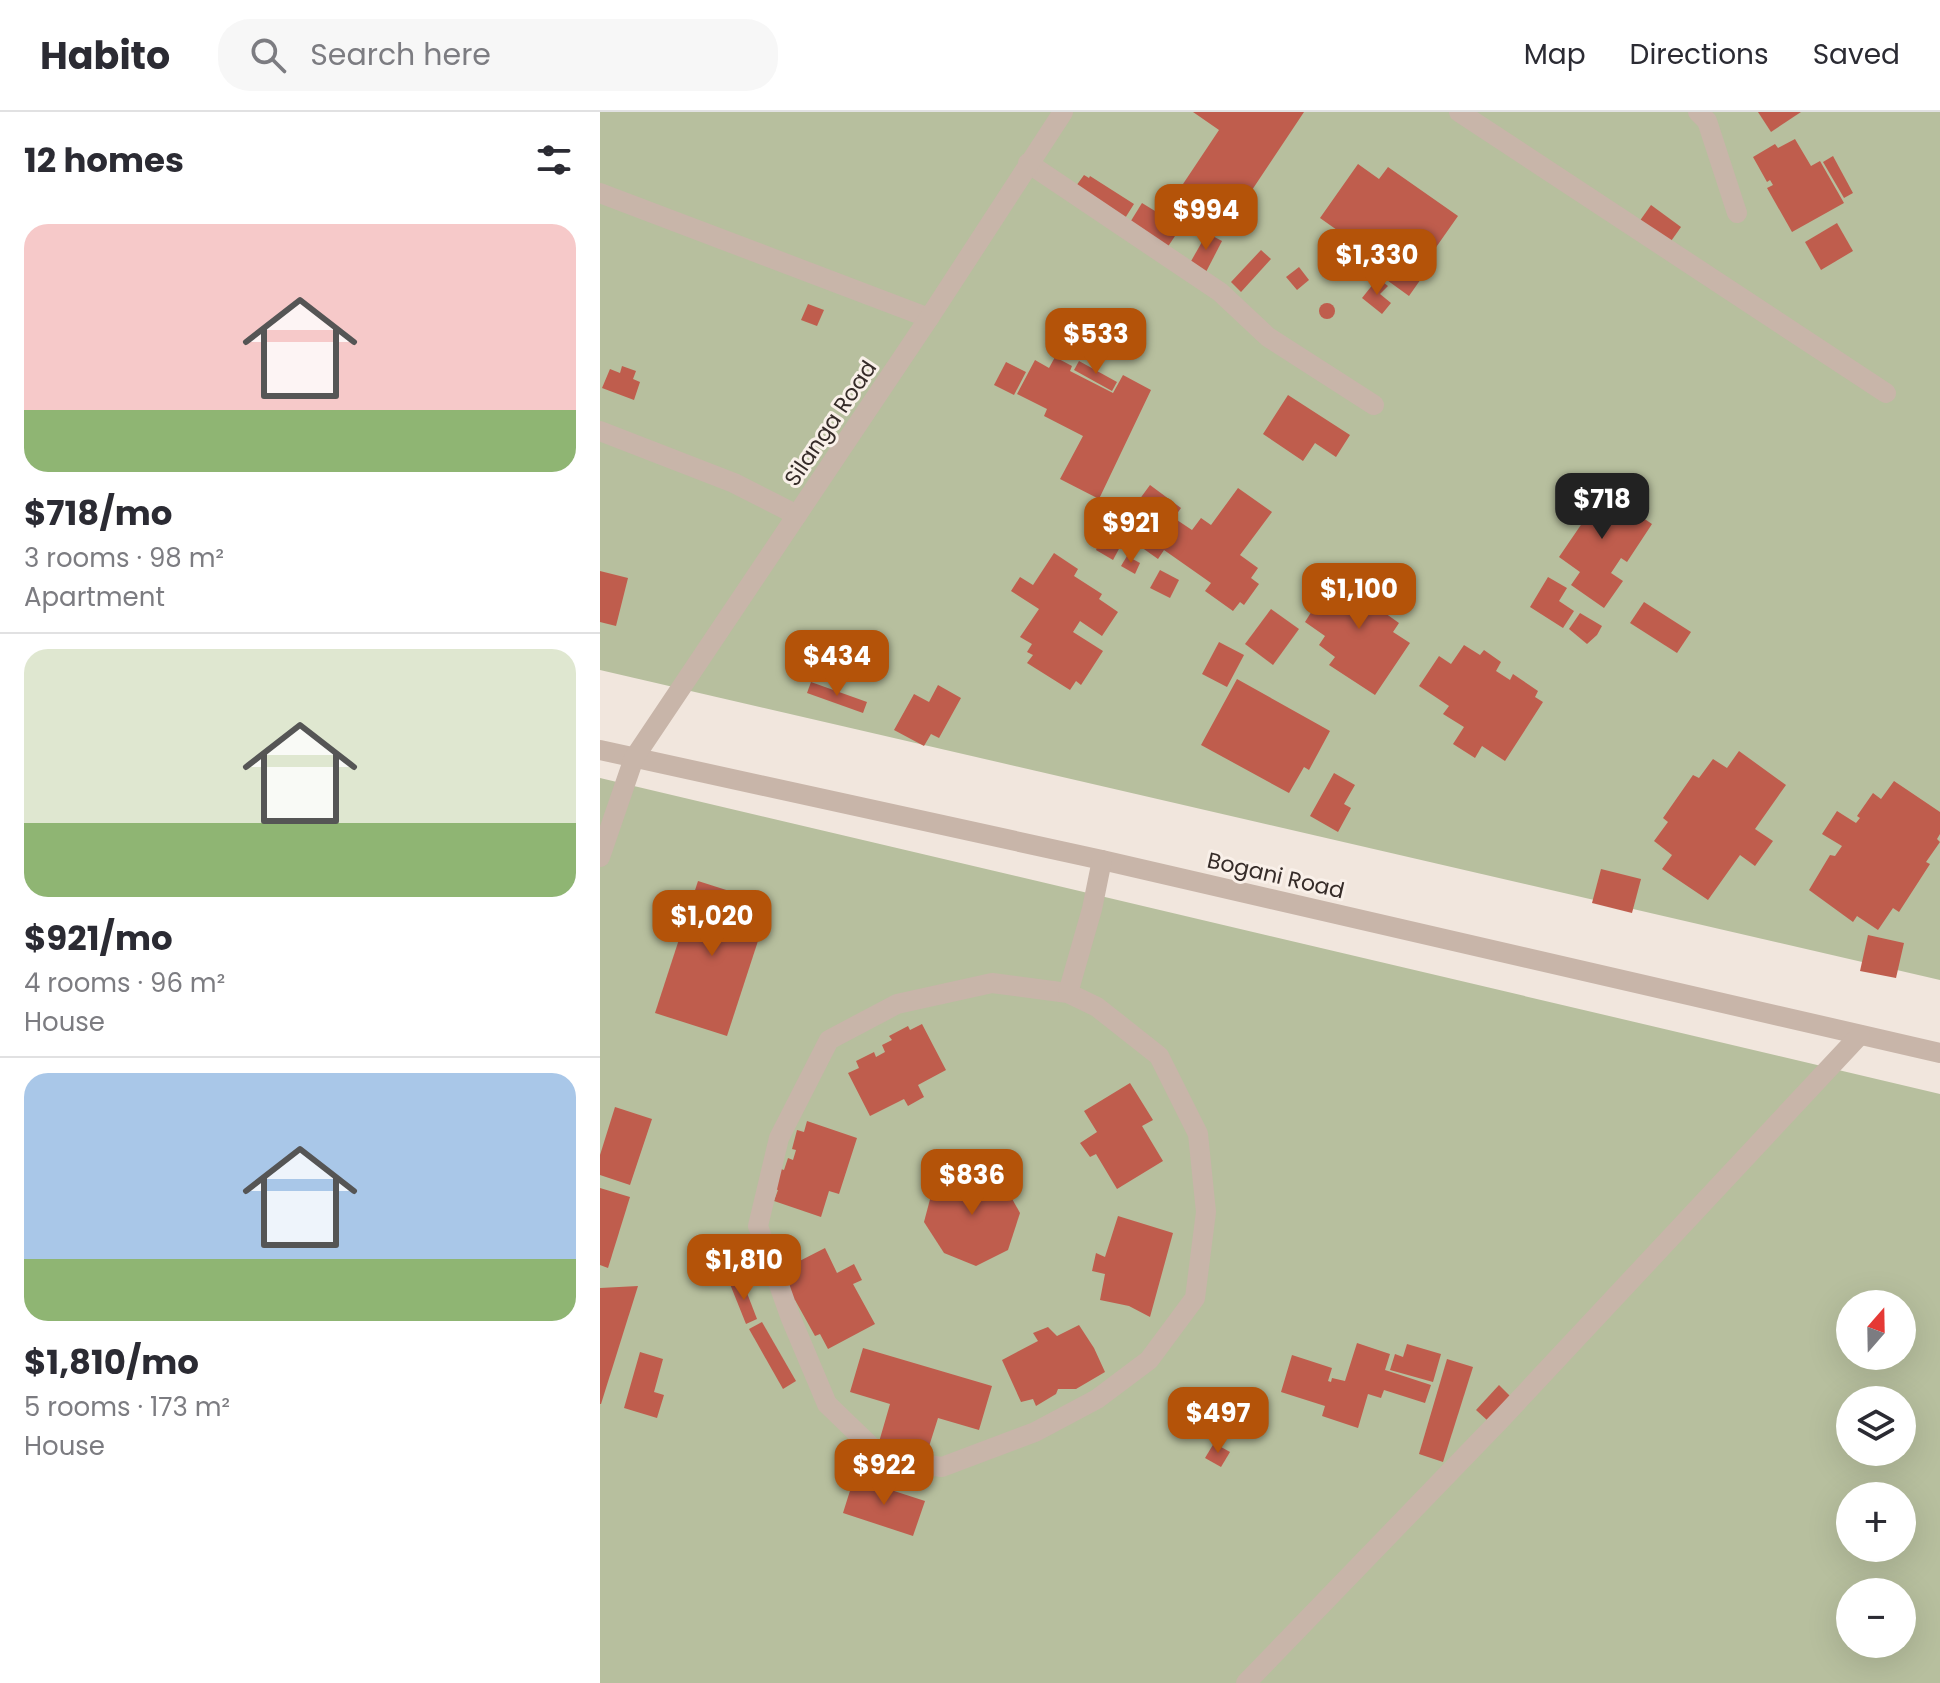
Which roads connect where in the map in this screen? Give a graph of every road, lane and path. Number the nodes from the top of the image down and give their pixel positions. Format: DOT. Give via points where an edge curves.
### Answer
graph roads {
  1 [pos="1063,112"];
  2 [pos="1459,112"];
  3 [pos="1698,112"];
  4 [pos="1028,163"];
  5 [pos="600,193"];
  6 [pos="1737,213"];
  7 [pos="929,318"];
  8 [pos="1886,393"];
  9 [pos="1374,405"];
  10 [pos="600,431"];
  11 [pos="797,515"];
  12 [pos="600,750"];
  13 [pos="634,758"];
  14 [pos="600,857"];
  15 [pos="1102,860"];
  16 [pos="1068,993"];
  17 [pos="1860,1035"];
  18 [pos="1940,1053"];
  19 [pos="1246,1683"];
  1 -- 4 [label="street, Silanga Road"];
  2 -- 8 [label="street"];
  3 -- 6 [label="street" via="1707,121"];
  4 -- 7 [label="street, Silanga Road"];
  4 -- 9 [label="street" via="1220,292 1268,337"];
  5 -- 7 [label="street"];
  7 -- 11 [label="street, Silanga Road"];
  10 -- 11 [label="street" via="734,483"];
  11 -- 13 [label="street, Silanga Road"];
  12 -- 13 [label="street, Bogani Road"];
  13 -- 14 [label="street, Silanga Road"];
  13 -- 15 [label="street, Bogani Road"];
  15 -- 16 [label="street"];
  15 -- 17 [label="street, Bogani Road"];
  16 -- 16 [label="street" via="992,983 897,1004 829,1040 779,1138 758,1226 827,1404 884,1459 942,1467 1035,1432 1097,1399 1149,1360 1195,1298 1206,1212 1198,1134 1159,1056 1097,1007"];
  17 -- 18 [label="street, Bogani Road"];
  17 -- 19 [label="street"];
}
